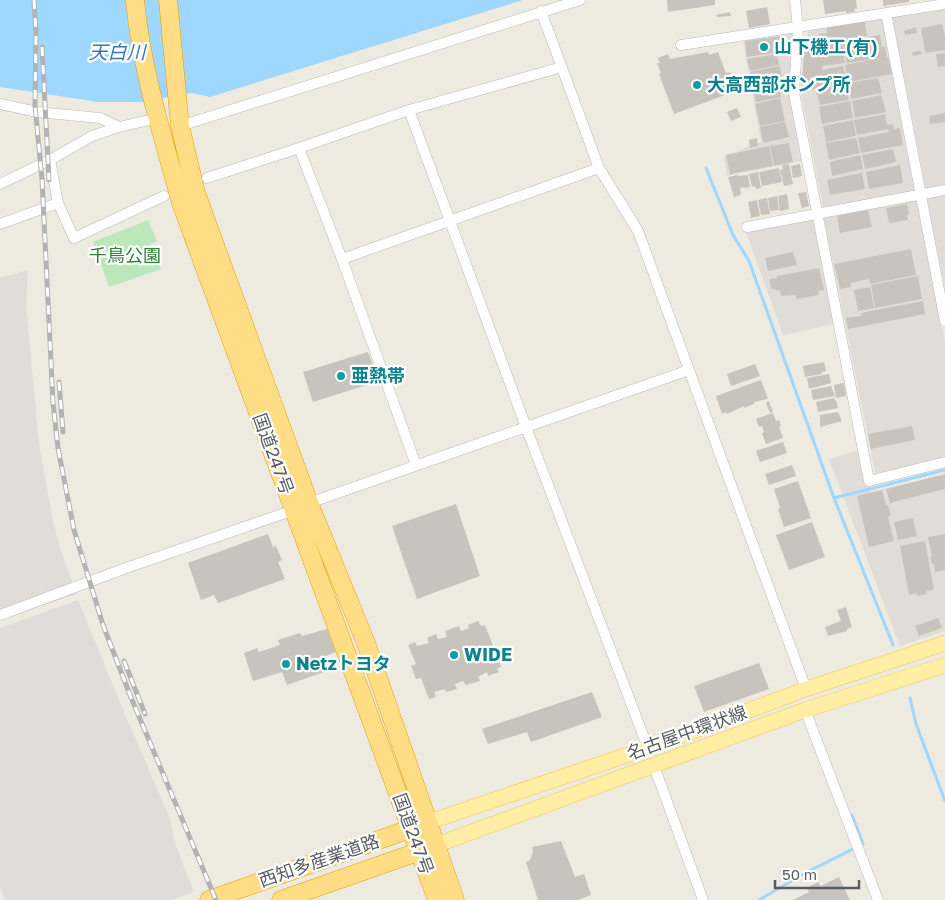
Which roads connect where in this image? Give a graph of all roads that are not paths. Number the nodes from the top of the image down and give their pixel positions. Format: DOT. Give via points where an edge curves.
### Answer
graph roads {
  1 [pos="135,0"];
  2 [pos="168,0"];
  3 [pos="580,0"];
  4 [pos="795,0"];
  5 [pos="945,4"];
  6 [pos="541,11"];
  7 [pos="886,13"];
  8 [pos="798,28"];
  9 [pos="682,45"];
  10 [pos="562,67"];
  11 [pos="0,104"];
  12 [pos="409,110"];
  13 [pos="157,114"];
  14 [pos="180,126"];
  15 [pos="119,127"];
  16 [pos="299,148"];
  17 [pos="50,160"];
  18 [pos="599,168"];
  19 [pos="207,178"];
  20 [pos="0,184"];
  21 [pos="945,190"];
  22 [pos="920,195"];
  23 [pos="164,196"];
  24 [pos="58,203"];
  25 [pos="818,214"];
  26 [pos="450,221"];
  27 [pos="0,224"];
  28 [pos="747,227"];
  29 [pos="342,259"];
  30 [pos="945,321"];
  31 [pos="688,370"];
  32 [pos="526,427"];
  33 [pos="945,462"];
  34 [pos="416,465"];
  35 [pos="301,507"];
  36 [pos="0,614"];
  37 [pos="945,643"];
  38 [pos="945,665"];
  39 [pos="806,689"];
  40 [pos="805,710"];
  41 [pos="648,748"];
  42 [pos="654,766"];
  43 [pos="429,822"];
  44 [pos="411,829"];
  45 [pos="436,845"];
  46 [pos="419,852"];
  47 [pos="210,900"];
  48 [pos="281,900"];
  49 [pos="437,900"];
  50 [pos="455,900"];
  51 [pos="703,900"];
  52 [pos="878,900"];
  1 -- 13 [label="highway, 国道247号"];
  2 -- 14 [label="highway, 国道247号"];
  3 -- 6 [label="street"];
  4 -- 8 [label="street"];
  5 -- 7 [label="street"];
  6 -- 10 [label="street"];
  6 -- 14 [label="street"];
  7 -- 8 [label="street"];
  7 -- 22 [label="street"];
  8 -- 9 [label="street"];
  8 -- 25 [label="street" via="794,93"];
  10 -- 12 [label="street"];
  10 -- 18 [label="street"];
  11 -- 15 [label="street" via="38,112 100,118"];
  12 -- 16 [label="street"];
  12 -- 26 [label="street"];
  13 -- 15 [label="street"];
  13 -- 35 [label="highway, 国道247号" via="181,203"];
  14 -- 35 [label="highway, 国道247号" via="196,193"];
  15 -- 17 [label="street" via="92,136"];
  16 -- 19 [label="street"];
  16 -- 29 [label="street"];
  17 -- 20 [label="street"];
  17 -- 24 [label="street"];
  18 -- 26 [label="street"];
  18 -- 31 [label="street" via="638,231"];
  21 -- 22 [label="street"];
  22 -- 25 [label="street"];
  22 -- 30 [label="street"];
  23 -- 24 [label="street" via="74,238"];
  24 -- 27 [label="street"];
  25 -- 28 [label="street"];
  25 -- 33 [label="street" via="869,481"];
  26 -- 29 [label="street"];
  26 -- 32 [label="street"];
  29 -- 34 [label="street"];
  31 -- 32 [label="street"];
  31 -- 39 [label="street"];
  32 -- 34 [label="street"];
  32 -- 41 [label="street"];
  34 -- 35 [label="street"];
  35 -- 36 [label="street"];
  35 -- 43 [label="highway, 国道247号" via="366,643"];
  35 -- 44 [label="highway, 国道247号"];
  37 -- 39 [label="main road, 名古屋中環状線"];
  38 -- 40 [label="main road, 名古屋中環状線"];
  39 -- 41 [label="main road, 名古屋中環状線"];
  40 -- 42 [label="main road, 名古屋中環状線"];
  40 -- 52 [label="street"];
  41 -- 43 [label="main road, 名古屋中環状線"];
  42 -- 45 [label="main road, 名古屋中環状線"];
  42 -- 51 [label="street"];
  43 -- 44 [label="highway, 西知多産業道路"];
  43 -- 45 [label="highway, 国道247号"];
  44 -- 46 [label="highway, 国道247号"];
  44 -- 47 [label="highway, 西知多産業道路"];
  45 -- 46 [label="highway, 西知多産業道路"];
  45 -- 50 [label="highway, 国道247号"];
  46 -- 48 [label="highway, 西知多産業道路"];
  46 -- 49 [label="highway, 国道247号"];
}
